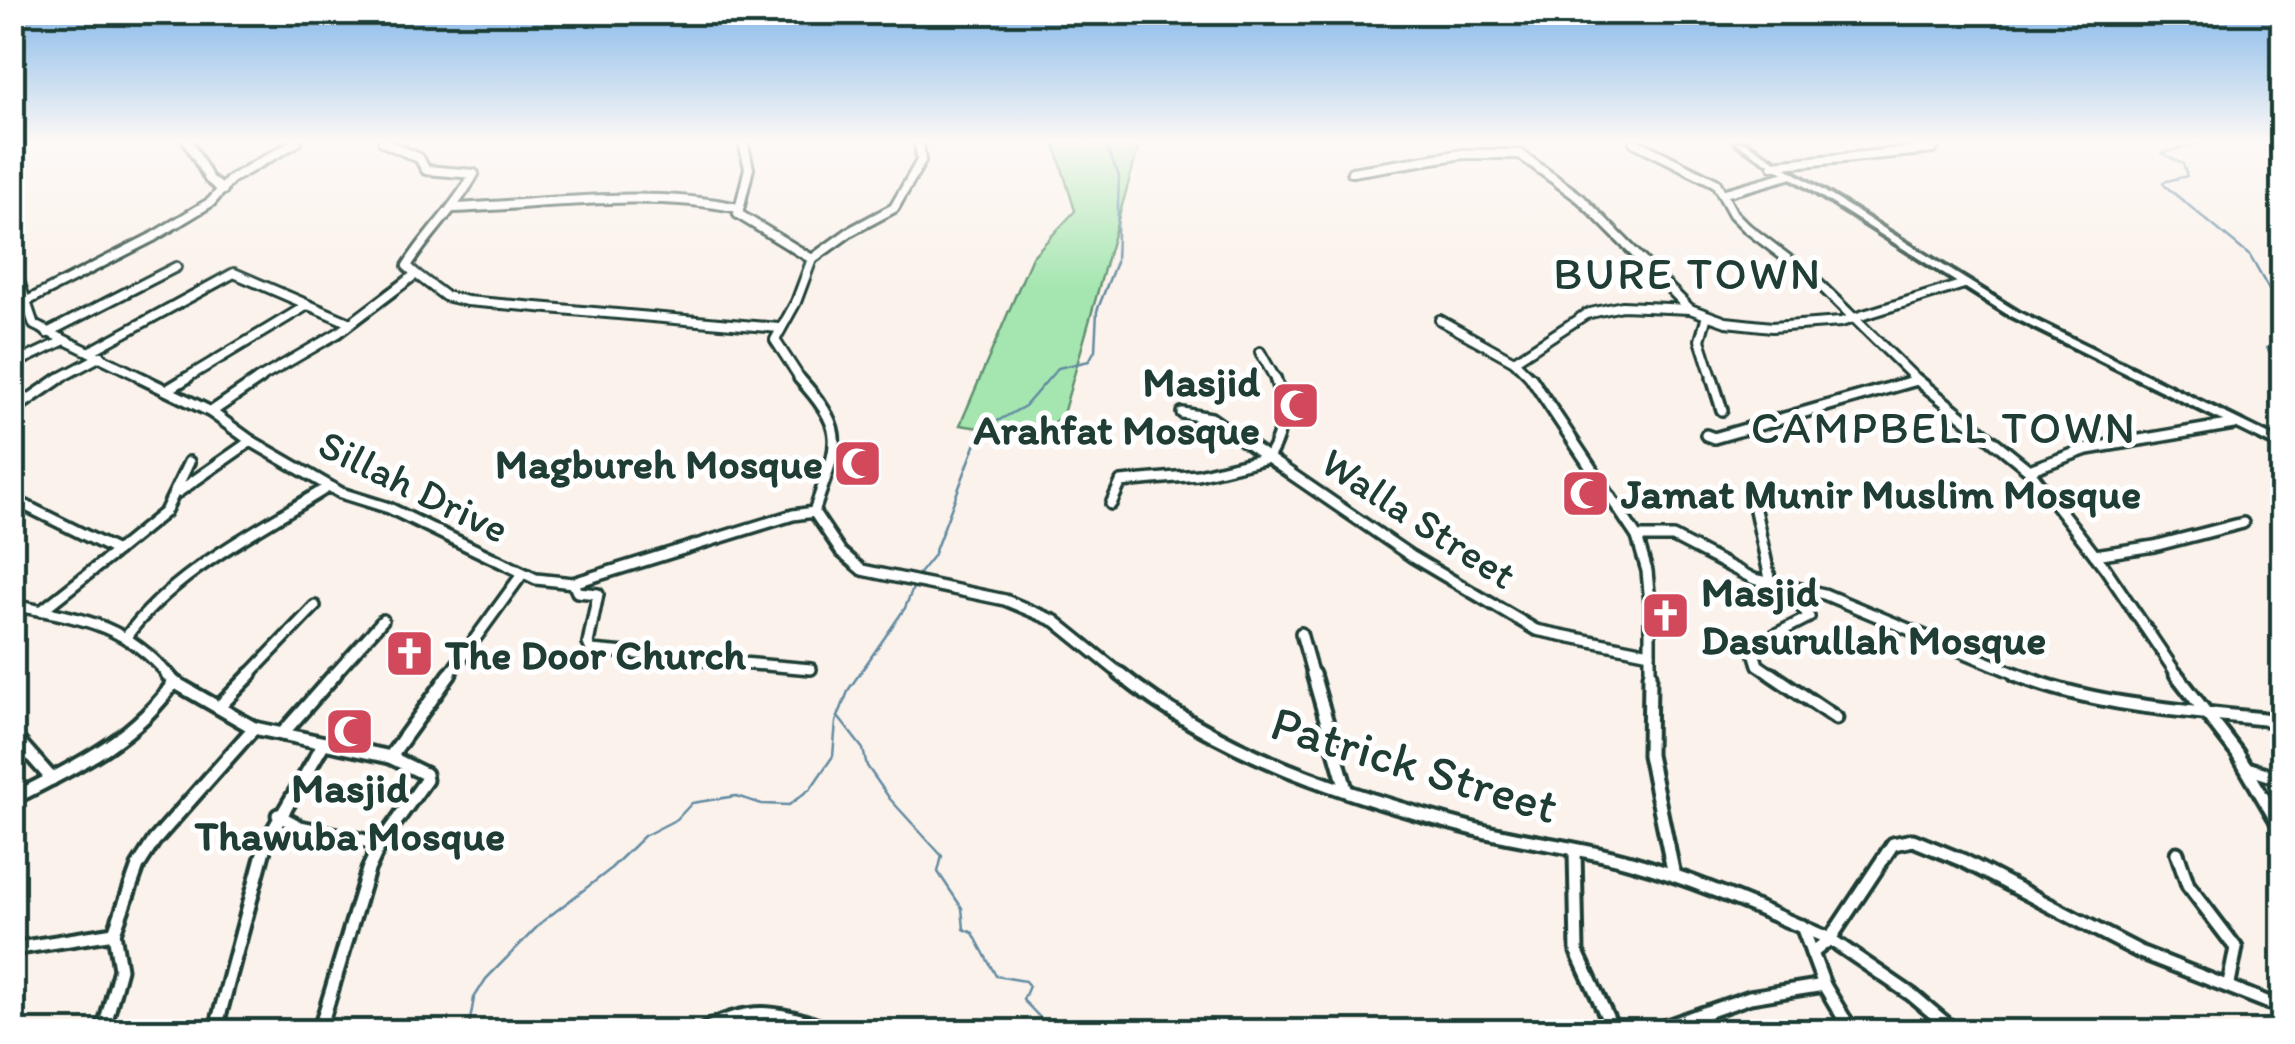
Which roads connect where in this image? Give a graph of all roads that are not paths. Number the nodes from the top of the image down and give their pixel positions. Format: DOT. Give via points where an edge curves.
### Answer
graph roads {
  1 [pos="222,191"];
  2 [pos="464,191"];
  3 [pos="743,191"];
  4 [pos="904,191"];
  5 [pos="1566,191"];
  6 [pos="1721,191"];
  7 [pos="1732,191"];
  8 [pos="1814,191"];
  9 [pos="1724,193"];
  10 [pos="454,208"];
  11 [pos="738,208"];
  12 [pos="12,245"];
  13 [pos="812,259"];
  14 [pos="176,267"];
  15 [pos="14,270"];
  16 [pos="416,274"];
  17 [pos="1964,284"];
  18 [pos="12,296"];
  19 [pos="24,297"];
  20 [pos="306,306"];
  21 [pos="1690,309"];
  22 [pos="1706,318"];
  23 [pos="1856,319"];
  24 [pos="1440,320"];
  25 [pos="348,322"];
  26 [pos="779,328"];
  27 [pos="47,333"];
  28 [pos="63,341"];
  29 [pos="91,351"];
  30 [pos="1260,352"];
  31 [pos="102,356"];
  32 [pos="1514,361"];
  33 [pos="12,365"];
  34 [pos="1918,380"];
  35 [pos="169,389"];
  36 [pos="1722,410"];
  37 [pos="12,411"];
  38 [pos="211,412"];
  39 [pos="1182,413"];
  40 [pos="2234,424"];
  41 [pos="1706,435"];
  42 [pos="251,441"];
  43 [pos="2282,446"];
  44 [pos="1268,458"];
  45 [pos="189,462"];
  46 [pos="2029,470"];
  47 [pos="328,487"];
  48 [pos="178,492"];
  49 [pos="12,499"];
  50 [pos="1111,504"];
  51 [pos="1755,510"];
  52 [pos="814,512"];
  53 [pos="2243,523"];
  54 [pos="1637,537"];
  55 [pos="117,550"];
  56 [pos="2095,555"];
  57 [pos="523,573"];
  58 [pos="573,583"];
  59 [pos="1775,584"];
  60 [pos="18,606"];
  61 [pos="315,606"];
  62 [pos="41,611"];
  63 [pos="383,620"];
  64 [pos="1301,634"];
  65 [pos="126,637"];
  66 [pos="1650,654"];
  67 [pos="812,669"];
  68 [pos="174,682"];
  69 [pos="219,707"];
  70 [pos="2210,715"];
  71 [pos="1836,718"];
  72 [pos="2282,721"];
  73 [pos="254,728"];
  74 [pos="12,734"];
  75 [pos="282,734"];
  76 [pos="324,743"];
  77 [pos="390,758"];
  78 [pos="2246,768"];
  79 [pos="52,779"];
  80 [pos="2282,779"];
  81 [pos="426,780"];
  82 [pos="1346,789"];
  83 [pos="12,799"];
  84 [pos="278,815"];
  85 [pos="2282,830"];
  86 [pos="380,844"];
  87 [pos="1575,851"];
  88 [pos="2177,853"];
  89 [pos="1674,875"];
  90 [pos="1801,924"];
  91 [pos="114,933"];
  92 [pos="1830,939"];
  93 [pos="12,949"];
  94 [pos="1812,953"];
  95 [pos="2229,983"];
  96 [pos="1824,985"];
  97 [pos="2282,1008"];
  98 [pos="103,1032"];
  99 [pos="215,1032"];
  100 [pos="319,1032"];
  101 [pos="700,1032"];
  102 [pos="835,1032"];
  103 [pos="1614,1032"];
  104 [pos="1650,1032"];
  105 [pos="1852,1032"];
  106 [pos="1956,1032"];
  1 -- 19 [label="street" via="136,246"];
  2 -- 10 [label="street"];
  3 -- 11 [label="street"];
  4 -- 13 [label="street" via="894,208"];
  5 -- 21 [label="street"];
  6 -- 9 [label="street"];
  7 -- 9 [label="street"];
  8 -- 17 [label="street"];
  9 -- 23 [label="street" via="1747,228"];
  10 -- 11 [label="street" via="640,201"];
  10 -- 16 [label="street" via="421,240 407,266"];
  11 -- 13 [label="street" via="744,220"];
  12 -- 15 [label="street, Sillah Drive"];
  13 -- 26 [label="street"];
  14 -- 27 [label="street"];
  15 -- 19 [label="street, Sillah Drive"];
  16 -- 25 [label="street"];
  16 -- 26 [label="street" via="453,299"];
  17 -- 23 [label="street"];
  17 -- 40 [label="street"];
  18 -- 19 [label="street"];
  19 -- 27 [label="street, Sillah Drive" via="34,325"];
  20 -- 25 [label="street"];
  20 -- 29 [label="street" via="234,273"];
  20 -- 35 [label="street"];
  21 -- 22 [label="street"];
  21 -- 32 [label="street" via="1594,311"];
  22 -- 23 [label="street" via="1774,326"];
  22 -- 36 [label="street" via="1700,340"];
  23 -- 34 [label="street"];
  24 -- 32 [label="street"];
  25 -- 38 [label="street"];
  26 -- 52 [label="street" via="778,352 834,423"];
  27 -- 28 [label="street, Sillah Drive"];
  28 -- 29 [label="street, Sillah Drive"];
  28 -- 33 [label="street"];
  29 -- 31 [label="street, Sillah Drive"];
  30 -- 44 [label="street, Walla Street" via="1272,368 1282,412 1280,437"];
  31 -- 35 [label="street, Sillah Drive"];
  31 -- 37 [label="street"];
  32 -- 54 [label="street"];
  34 -- 41 [label="street"];
  34 -- 46 [label="street"];
  35 -- 38 [label="street, Sillah Drive"];
  38 -- 42 [label="street, Sillah Drive"];
  39 -- 44 [label="street" via="1211,418"];
  40 -- 43 [label="street"];
  40 -- 46 [label="street" via="2087,448"];
  42 -- 47 [label="street, Sillah Drive"];
  42 -- 48 [label="street"];
  44 -- 50 [label="street" via="1198,476 1121,482"];
  44 -- 66 [label="street, Walla Street" via="1411,556 1536,630"];
  45 -- 48 [label="street"];
  46 -- 56 [label="street"];
  47 -- 57 [label="street, Sillah Drive" via="389,508"];
  47 -- 65 [label="street" via="174,591"];
  48 -- 55 [label="street" via="157,521"];
  49 -- 55 [label="street"];
  51 -- 59 [label="street"];
  52 -- 58 [label="street, Sillah Drive"];
  52 -- 82 [label="street, Patrick Street" via="855,565 1038,612 1146,695 1196,724 1278,768"];
  53 -- 56 [label="street"];
  54 -- 59 [label="street" via="1673,537"];
  54 -- 66 [label="street" via="1648,571"];
  55 -- 62 [label="street"];
  56 -- 70 [label="street"];
  57 -- 58 [label="street, Sillah Drive"];
  57 -- 77 [label="street"];
  58 -- 67 [label="street" via="578,592 598,594 592,650"];
  59 -- 70 [label="street" via="1824,594 2042,685"];
  59 -- 71 [label="street" via="1809,617 1776,634 1754,658"];
  60 -- 62 [label="street"];
  61 -- 69 [label="street"];
  62 -- 65 [label="street" via="98,622"];
  63 -- 75 [label="street"];
  64 -- 82 [label="street"];
  65 -- 68 [label="street"];
  66 -- 89 [label="street" via="1649,754"];
  68 -- 69 [label="street"];
  68 -- 79 [label="street" via="133,726"];
  69 -- 73 [label="street"];
  70 -- 72 [label="street"];
  70 -- 78 [label="street"];
  73 -- 75 [label="street"];
  73 -- 91 [label="street" via="154,842"];
  74 -- 79 [label="street"];
  75 -- 76 [label="street"];
  76 -- 77 [label="street"];
  76 -- 84 [label="street"];
  77 -- 81 [label="street" via="420,769"];
  78 -- 80 [label="street"];
  78 -- 85 [label="street"];
  79 -- 83 [label="street"];
  81 -- 86 [label="street"];
  82 -- 87 [label="street, Patrick Street" via="1455,824"];
  84 -- 86 [label="street" via="300,828"];
  84 -- 99 [label="street"];
  86 -- 100 [label="street" via="352,911"];
  87 -- 89 [label="street, Patrick Street"];
  87 -- 103 [label="street" via="1577,952"];
  88 -- 95 [label="street" via="2188,885 2236,948"];
  89 -- 90 [label="street, Patrick Street"];
  90 -- 92 [label="street"];
  90 -- 94 [label="street"];
  91 -- 93 [label="street"];
  91 -- 98 [label="street" via="121,945 118,982"];
  92 -- 94 [label="street"];
  92 -- 95 [label="street" via="1893,844 1913,840 2139,952"];
  92 -- 106 [label="street"];
  94 -- 96 [label="street"];
  95 -- 97 [label="street"];
  96 -- 104 [label="street" via="1750,997"];
  96 -- 105 [label="street"];
  101 -- 102 [label="street" via="734,1014 763,1009"];
}
